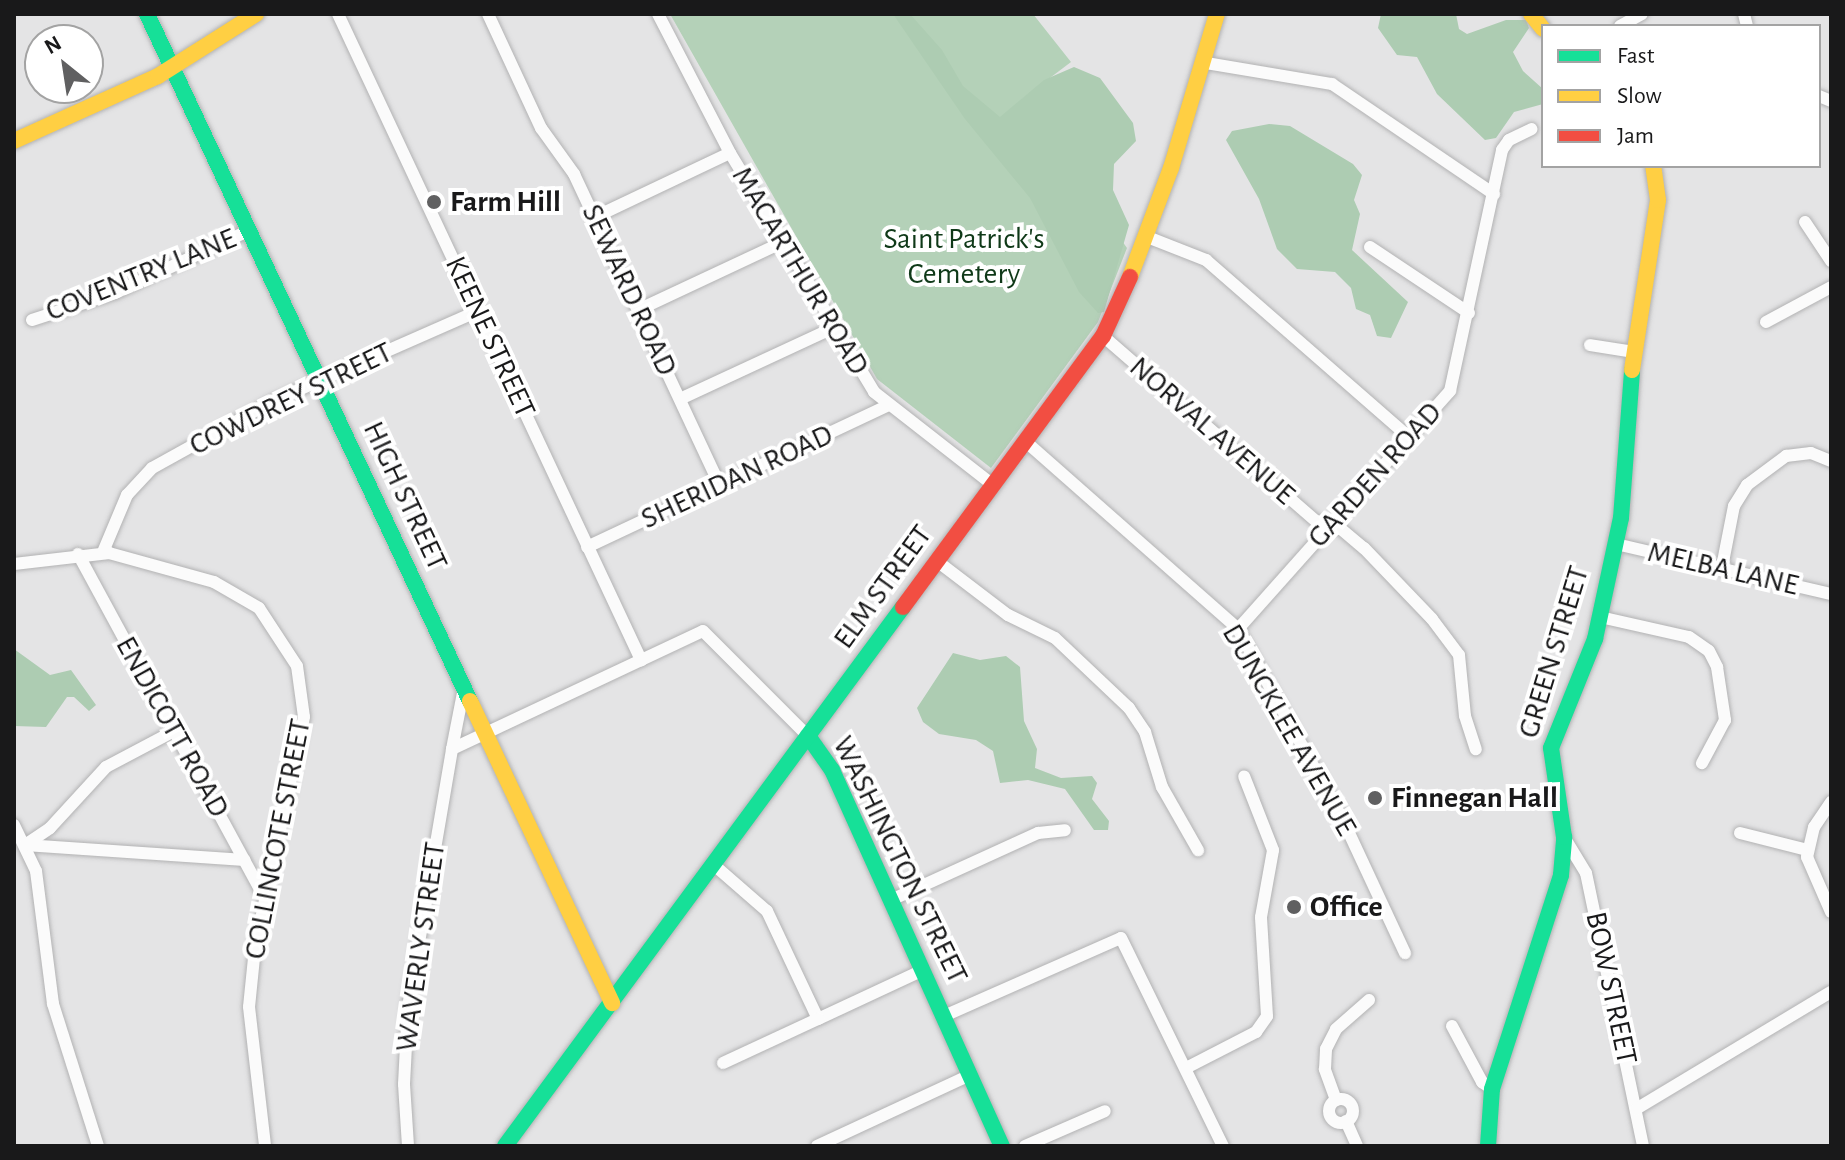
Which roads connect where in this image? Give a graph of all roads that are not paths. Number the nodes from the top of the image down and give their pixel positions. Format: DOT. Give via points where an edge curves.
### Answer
graph roads {
  1 [pos="147,14"];
  2 [pos="256,14"];
  3 [pos="338,14"];
  4 [pos="488,14"];
  5 [pos="658,14"];
  6 [pos="1217,14"];
  7 [pos="1642,14"];
  8 [pos="1624,24"];
  9 [pos="1206,63"];
  10 [pos="172,68"];
  11 [pos="1532,129"];
  12 [pos="14,141"];
  13 [pos="730,153"];
  14 [pos="1653,168"];
  15 [pos="1494,194"];
  16 [pos="595,217"];
  17 [pos="1805,222"];
  18 [pos="250,230"];
  19 [pos="1145,236"];
  20 [pos="783,242"];
  21 [pos="1370,247"];
  22 [pos="1831,261"];
  23 [pos="1831,287"];
  24 [pos="638,310"];
  25 [pos="478,311"];
  26 [pos="1469,313"];
  27 [pos="32,320"];
  28 [pos="1766,322"];
  29 [pos="833,328"];
  30 [pos="1103,336"];
  31 [pos="1590,345"];
  32 [pos="1634,352"];
  33 [pos="320,382"];
  34 [pos="680,399"];
  35 [pos="886,406"];
  36 [pos="1410,438"];
  37 [pos="1025,441"];
  38 [pos="1831,461"];
  39 [pos="720,485"];
  40 [pos="993,485"];
  41 [pos="1328,525"];
  42 [pos="1616,544"];
  43 [pos="587,547"];
  44 [pos="103,552"];
  45 [pos="78,554"];
  46 [pos="937,561"];
  47 [pos="14,564"];
  48 [pos="1722,567"];
  49 [pos="1831,594"];
  50 [pos="1600,617"];
  51 [pos="1238,629"];
  52 [pos="641,660"];
  53 [pos="464,688"];
  54 [pos="174,731"];
  55 [pos="486,734"];
  56 [pos="808,736"];
  57 [pos="452,749"];
  58 [pos="1476,749"];
  59 [pos="1702,763"];
  60 [pos="1244,776"];
  61 [pos="1831,802"];
  62 [pos="14,825"];
  63 [pos="1065,830"];
  64 [pos="1740,833"];
  65 [pos="1564,837"];
  66 [pos="25,845"];
  67 [pos="1198,850"];
  68 [pos="1807,850"];
  69 [pos="244,860"];
  70 [pos="714,865"];
  71 [pos="266,900"];
  72 [pos="891,900"];
  73 [pos="1831,912"];
  74 [pos="1405,953"];
  75 [pos="923,970"];
  76 [pos="1831,992"];
  77 [pos="1369,1000"];
  78 [pos="612,1003"];
  79 [pos="944,1016"];
  80 [pos="818,1019"];
  81 [pos="1452,1026"];
  82 [pos="723,1063"];
  83 [pos="1186,1068"];
  84 [pos="970,1075"];
  85 [pos="1492,1089"];
  86 [pos="1636,1109"];
  87 [pos="1105,1111"];
  88 [pos="98,1146"];
  89 [pos="265,1146"];
  90 [pos="408,1146"];
  91 [pos="505,1146"];
  92 [pos="817,1146"];
  93 [pos="1002,1146"];
  94 [pos="1025,1146"];
  95 [pos="1223,1146"];
  96 [pos="1357,1146"];
  97 [pos="1488,1146"];
  98 [pos="1643,1146"];
  1 -- 10 [label="street, HIGH STREET"];
  2 -- 10 [label="street"];
  3 -- 25 [label="street, KEENE STREET"];
  4 -- 16 [label="street, SEWARD ROAD" via="541,128 572,170"];
  5 -- 13 [label="street, MACARTHUR ROAD"];
  6 -- 9 [label="street, ELM STREET"];
  7 -- 8 [label="street"];
  9 -- 15 [label="street" via="1332,84"];
  9 -- 19 [label="street, ELM STREET"];
  10 -- 12 [label="street"];
  10 -- 18 [label="street, HIGH STREET"];
  11 -- 15 [label="street, GARDEN ROAD" via="1504,144"];
  13 -- 16 [label="street"];
  13 -- 20 [label="street, MACARTHUR ROAD"];
  14 -- 32 [label="street, GREEN STREET" via="1657,206"];
  15 -- 26 [label="street, GARDEN ROAD"];
  16 -- 24 [label="street, SEWARD ROAD"];
  17 -- 22 [label="street"];
  18 -- 27 [label="street, COVENTRY LANE" via="115,293"];
  18 -- 33 [label="street, HIGH STREET"];
  19 -- 30 [label="street, ELM STREET"];
  19 -- 36 [label="street" via="1206,260"];
  20 -- 24 [label="street"];
  20 -- 29 [label="street, MACARTHUR ROAD"];
  21 -- 26 [label="street"];
  23 -- 28 [label="street"];
  24 -- 34 [label="street, SEWARD ROAD"];
  25 -- 33 [label="street, COWDREY STREET"];
  25 -- 43 [label="street, KEENE STREET"];
  26 -- 36 [label="street, GARDEN ROAD" via="1453,385"];
  29 -- 34 [label="street"];
  29 -- 35 [label="street, MACARTHUR ROAD"];
  30 -- 37 [label="street, ELM STREET"];
  30 -- 41 [label="street, NORVAL AVENUE" via="1316,521"];
  31 -- 32 [label="street"];
  32 -- 42 [label="street, GREEN STREET" via="1625,492"];
  33 -- 44 [label="street, COWDREY STREET" via="268,403 144,474 127,495"];
  33 -- 53 [label="street, HIGH STREET"];
  34 -- 39 [label="street, SEWARD ROAD"];
  35 -- 39 [label="street, SHERIDAN ROAD"];
  35 -- 40 [label="street, MACARTHUR ROAD"];
  36 -- 41 [label="street, GARDEN ROAD"];
  37 -- 40 [label="street, ELM STREET"];
  37 -- 51 [label="street, DUNCKLEE AVENUE"];
  38 -- 48 [label="street" via="1794,453 1747,485 1734,506"];
  39 -- 43 [label="street, SHERIDAN ROAD"];
  40 -- 46 [label="street, ELM STREET"];
  41 -- 51 [label="street, GARDEN ROAD"];
  41 -- 58 [label="street, NORVAL AVENUE" via="1341,529 1380,563 1456,649 1465,716"];
  42 -- 48 [label="street, MELBA LANE"];
  42 -- 50 [label="street, GREEN STREET"];
  43 -- 52 [label="street, KEENE STREET"];
  44 -- 45 [label="street, COLLINCOTE STREET"];
  44 -- 71 [label="street, COLLINCOTE STREET" via="160,563 234,591 265,614 294,659 303,685 304,717"];
  45 -- 47 [label="street, COLLINCOTE STREET"];
  45 -- 54 [label="street, ENDICOTT ROAD"];
  46 -- 56 [label="street, ELM STREET"];
  46 -- 67 [label="street" via="1008,615 1055,638 1129,708 1145,732 1162,787"];
  48 -- 49 [label="street, MELBA LANE"];
  50 -- 59 [label="street" via="1689,637 1709,651 1717,667 1725,720"];
  50 -- 65 [label="street, GREEN STREET" via="1551,748"];
  51 -- 74 [label="street, DUNCKLEE AVENUE" via="1343,820"];
  52 -- 55 [label="street, WASHINGTON STREET"];
  52 -- 56 [label="street, WASHINGTON STREET" via="709,632"];
  53 -- 55 [label="street, HIGH STREET"];
  53 -- 57 [label="street, WAVERLY STREET"];
  54 -- 66 [label="street" via="106,767 50,828"];
  54 -- 69 [label="street, ENDICOTT ROAD"];
  55 -- 57 [label="street"];
  55 -- 78 [label="street, HIGH STREET"];
  56 -- 70 [label="street, ELM STREET"];
  56 -- 72 [label="street, WASHINGTON STREET" via="832,770"];
  57 -- 90 [label="street, WAVERLY STREET" via="408,1007"];
  60 -- 83 [label="street" via="1273,850 1261,917 1267,1016 1253,1034"];
  61 -- 68 [label="street" via="1819,815"];
  62 -- 66 [label="street"];
  63 -- 72 [label="street" via="1038,833"];
  64 -- 68 [label="street"];
  65 -- 85 [label="street, GREEN STREET" via="1556,898"];
  65 -- 86 [label="street, BOW STREET" via="1586,873"];
  66 -- 69 [label="street"];
  66 -- 88 [label="street" via="38,881 53,1004"];
  68 -- 73 [label="street" via="1811,873"];
  69 -- 71 [label="street, ENDICOTT ROAD"];
  70 -- 78 [label="street, ELM STREET"];
  70 -- 80 [label="street" via="764,907"];
  71 -- 89 [label="street, COLLINCOTE STREET" via="248,1023"];
  72 -- 75 [label="street, WASHINGTON STREET"];
  75 -- 79 [label="street, WASHINGTON STREET"];
  75 -- 80 [label="street"];
  76 -- 86 [label="street"];
  77 -- 96 [label="street" via="1336,1029 1326,1049 1325,1069 1336,1100 1352,1106 1346,1121"];
  78 -- 91 [label="street, ELM STREET"];
  79 -- 83 [label="street" via="1121,938"];
  79 -- 84 [label="street, WASHINGTON STREET"];
  80 -- 82 [label="street"];
  81 -- 85 [label="street" via="1482,1082"];
  83 -- 95 [label="street"];
  84 -- 92 [label="street"];
  84 -- 93 [label="street, WASHINGTON STREET"];
  85 -- 97 [label="street, GREEN STREET"];
  86 -- 98 [label="street, BOW STREET"];
  87 -- 94 [label="street"];
}
